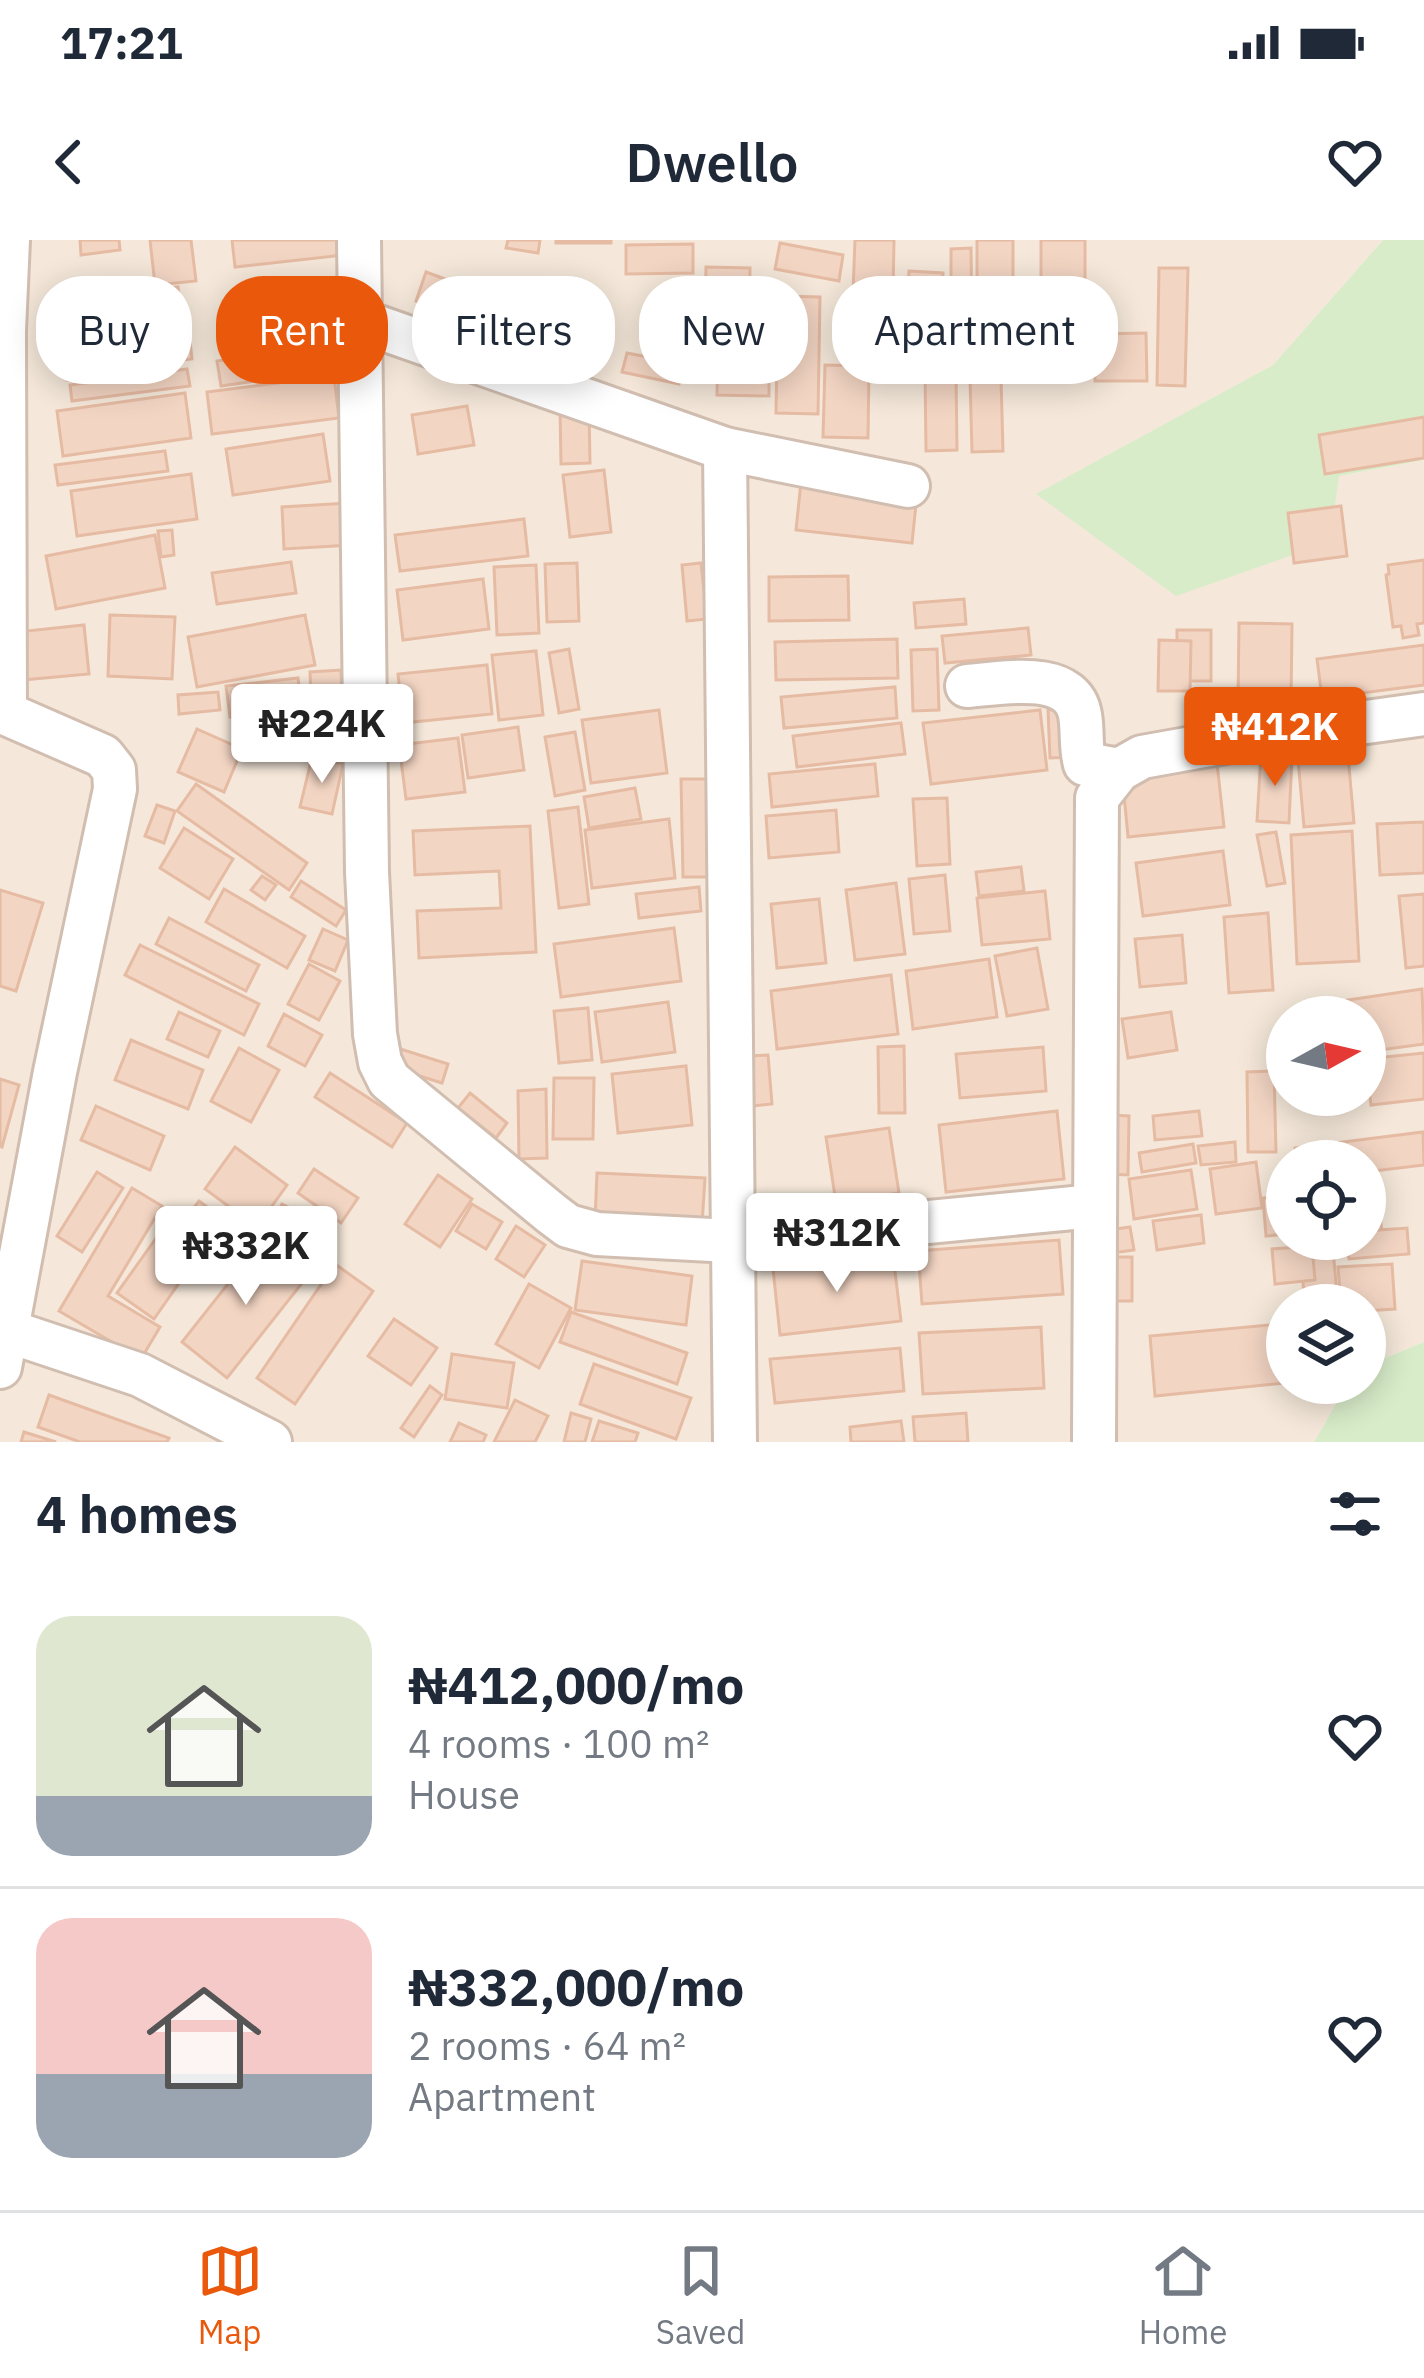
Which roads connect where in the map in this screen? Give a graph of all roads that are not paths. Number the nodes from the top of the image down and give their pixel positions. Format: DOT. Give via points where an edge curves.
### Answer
graph roads {
  1 [pos="8,240"];
  2 [pos="359,240"];
  3 [pos="359,276"];
  4 [pos="2,330"];
  5 [pos="388,331"];
  6 [pos="359,384"];
  7 [pos="724,449"];
  8 [pos="908,486"];
  9 [pos="967,686"];
  10 [pos="2,712"];
  11 [pos="1424,714"];
  12 [pos="1120,770"];
  13 [pos="1094,1206"];
  14 [pos="731,1241"];
  15 [pos="4,1349"];
  16 [pos="270,1442"];
  17 [pos="735,1442"];
  18 [pos="1094,1442"];
  1 -- 4 [label="street"];
  2 -- 3 [label="street"];
  4 -- 10 [label="street"];
  5 -- 7 [label="street"];
  6 -- 14 [label="street" via="367,872 382,1070 568,1226 624,1238"];
  7 -- 8 [label="street"];
  7 -- 14 [label="street"];
  9 -- 12 [label="street" via="1061,688 1080,711 1085,764"];
  10 -- 15 [label="street" via="103,756 115,789"];
  11 -- 12 [label="street" via="1237,740 1142,758"];
  12 -- 13 [label="street" via="1097,798"];
  13 -- 14 [label="street"];
  13 -- 18 [label="street"];
  14 -- 17 [label="street"];
  15 -- 16 [label="street" via="140,1375"];
}
